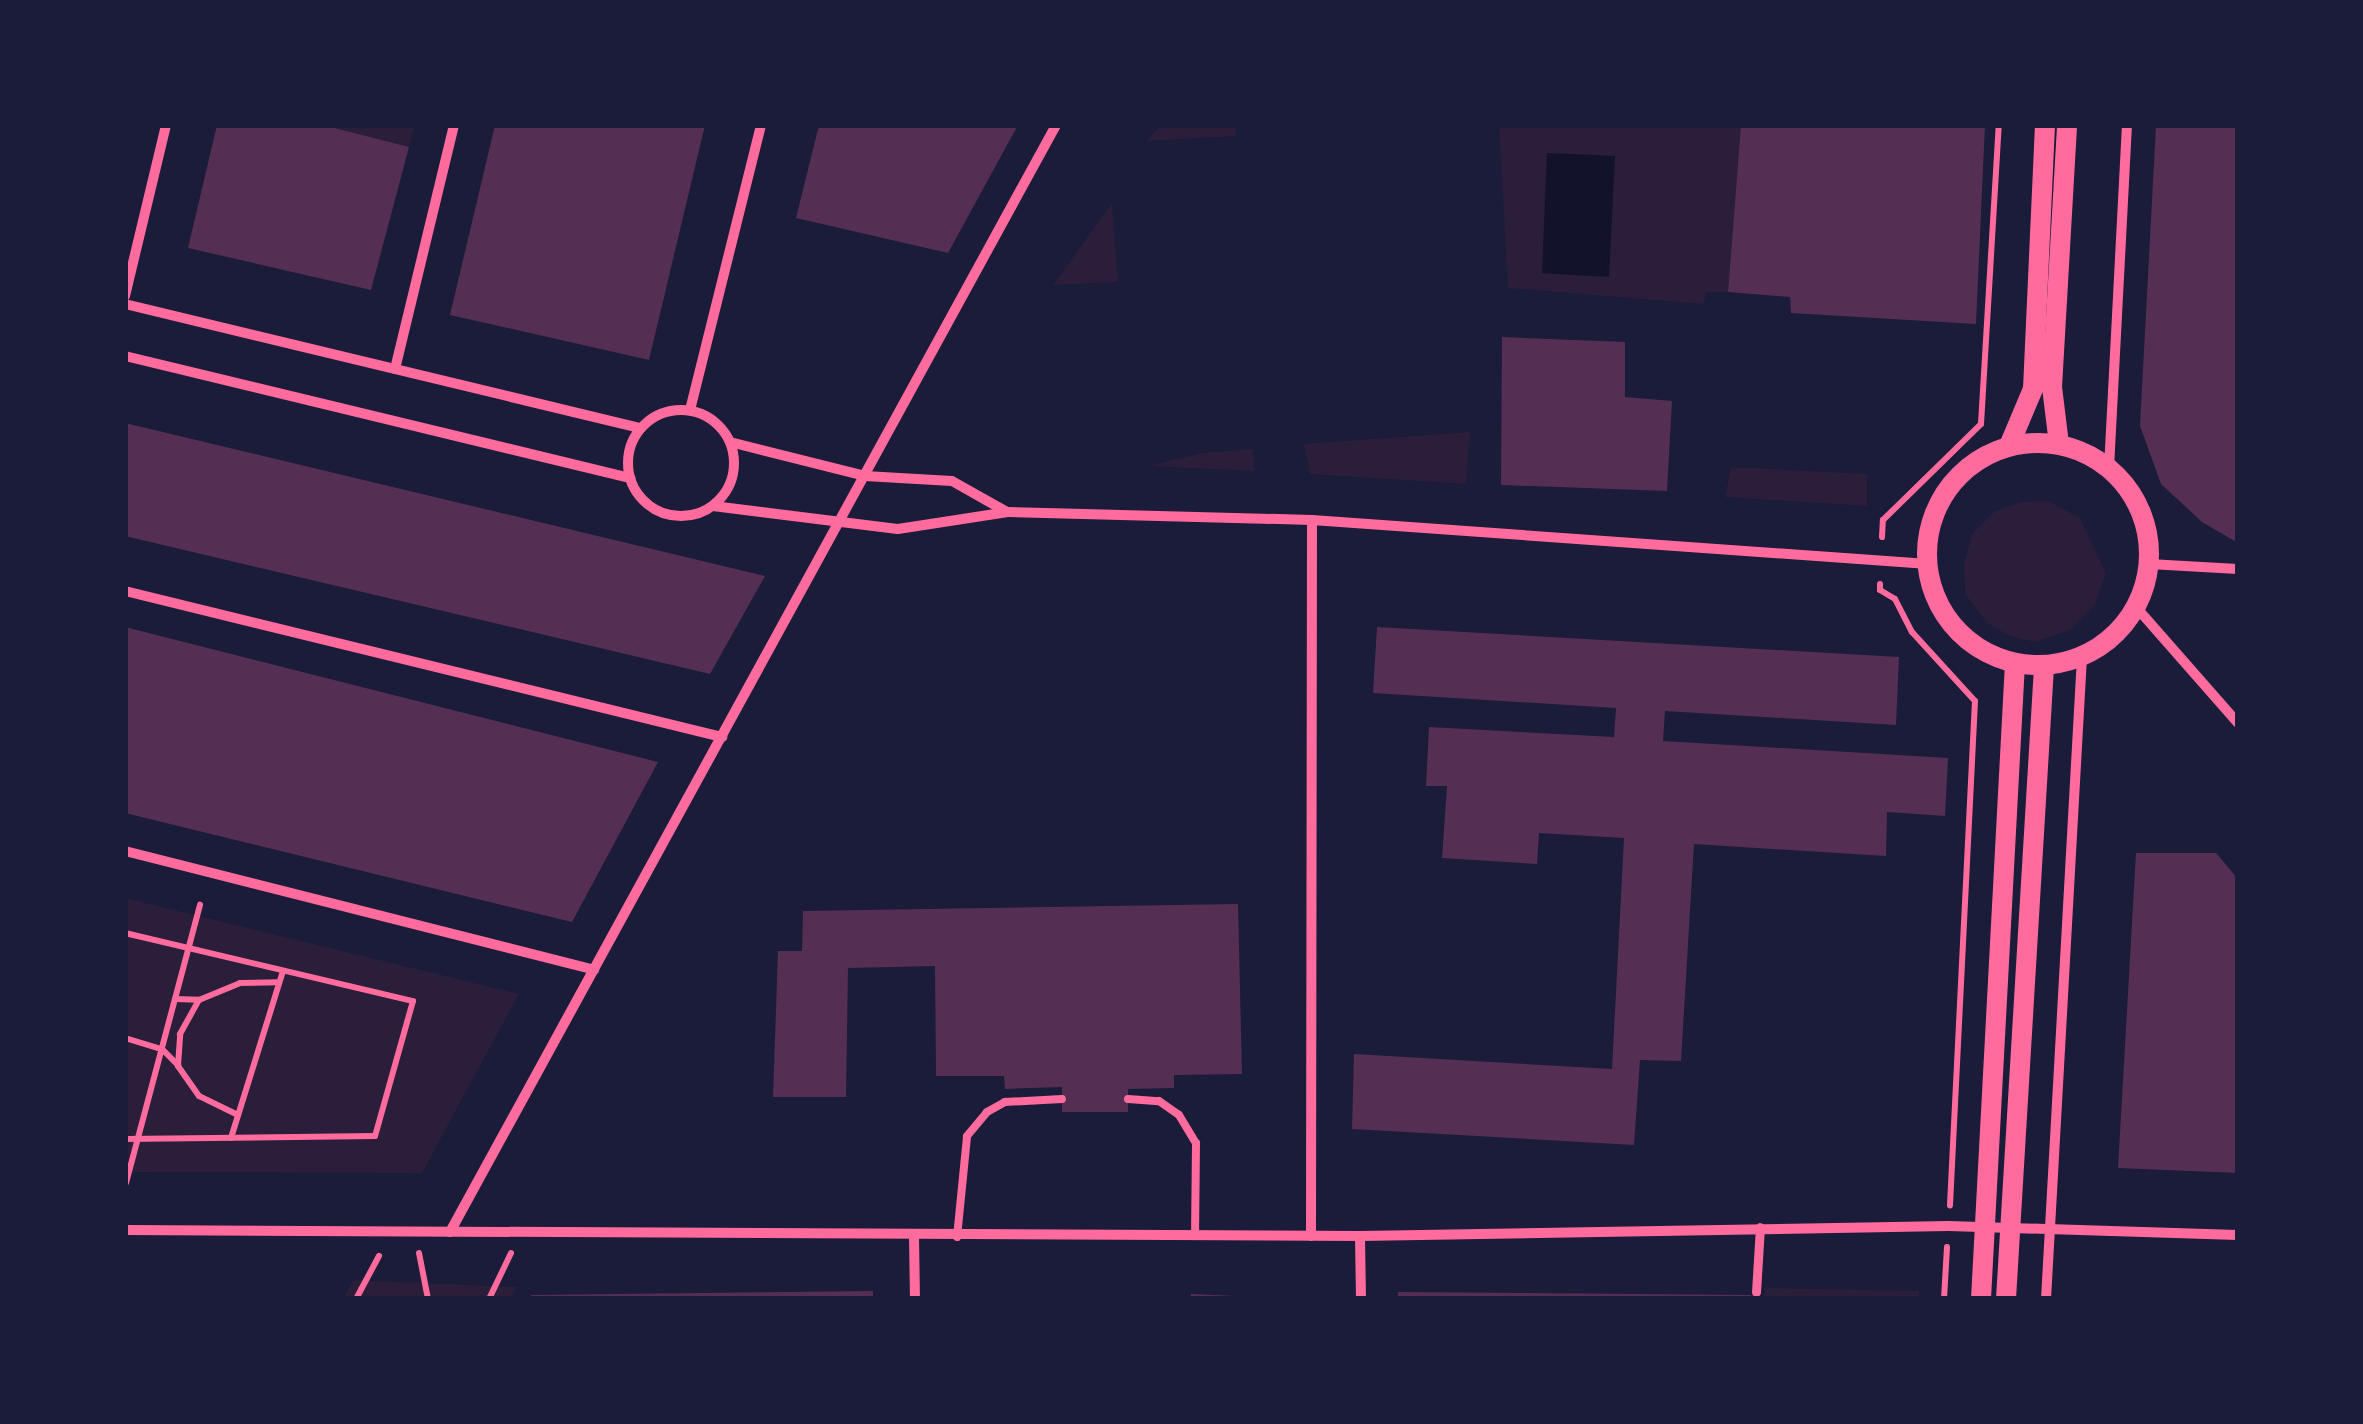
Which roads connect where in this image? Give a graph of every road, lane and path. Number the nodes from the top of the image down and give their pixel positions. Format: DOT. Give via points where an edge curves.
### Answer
graph roads {
  1 [pos="166,125"];
  2 [pos="454,125"];
  3 [pos="761,125"];
  4 [pos="1056,125"];
  5 [pos="1999,125"];
  6 [pos="2045,125"];
  7 [pos="2067,125"];
  8 [pos="2127,125"];
  9 [pos="125,296"];
  10 [pos="125,304"];
  11 [pos="125,356"];
  12 [pos="396,369"];
  13 [pos="690,410"];
  14 [pos="640,428"];
  15 [pos="730,442"];
  16 [pos="2059,444"];
  17 [pos="2008,446"];
  18 [pos="2109,468"];
  19 [pos="864,476"];
  20 [pos="630,478"];
  21 [pos="713,506"];
  22 [pos="1008,512"];
  23 [pos="1312,520"];
  24 [pos="839,523"];
  25 [pos="1880,560"];
  26 [pos="1928,564"];
  27 [pos="2149,564"];
  28 [pos="2238,569"];
  29 [pos="125,590"];
  30 [pos="2136,607"];
  31 [pos="2082,657"];
  32 [pos="2016,663"];
  33 [pos="2044,666"];
  34 [pos="2238,723"];
  35 [pos="722,736"];
  36 [pos="125,852"];
  37 [pos="200,905"];
  38 [pos="125,932"];
  39 [pos="189,949"];
  40 [pos="594,970"];
  41 [pos="282,971"];
  42 [pos="279,982"];
  43 [pos="175,999"];
  44 [pos="199,1000"];
  45 [pos="125,1038"];
  46 [pos="162,1050"];
  47 [pos="178,1066"];
  48 [pos="1062,1099"];
  49 [pos="1128,1099"];
  50 [pos="238,1115"];
  51 [pos="125,1138"];
  52 [pos="230,1138"];
  53 [pos="138,1140"];
  54 [pos="126,1183"];
  55 [pos="1949,1226"];
  56 [pos="1760,1227"];
  57 [pos="1985,1227"];
  58 [pos="2050,1227"];
  59 [pos="2009,1228"];
  60 [pos="125,1230"];
  61 [pos="392,1232"];
  62 [pos="415,1232"];
  63 [pos="450,1232"];
  64 [pos="520,1233"];
  65 [pos="2238,1235"];
  66 [pos="1195,1236"];
  67 [pos="1311,1236"];
  68 [pos="1360,1236"];
  69 [pos="914,1237"];
  70 [pos="958,1237"];
  71 [pos="1756,1292"];
  72 [pos="356,1299"];
  73 [pos="428,1299"];
  74 [pos="489,1299"];
  75 [pos="914,1299"];
  76 [pos="1361,1299"];
  77 [pos="1944,1299"];
  78 [pos="1980,1299"];
  79 [pos="2006,1299"];
  80 [pos="2046,1299"];
  1 -- 9 [label="street"];
  2 -- 12 [label="street"];
  3 -- 13 [label="street"];
  4 -- 19 [label="street"];
  5 -- 25 [label="path" via="1980,424 1882,520"];
  6 -- 17 [label="main road" via="2033,389"];
  7 -- 16 [label="main road" via="2052,386"];
  8 -- 18 [label="street"];
  10 -- 12 [label="street"];
  11 -- 20 [label="street"];
  12 -- 14 [label="street"];
  13 -- 14 [label="street" via="654,417"];
  13 -- 15 [label="street"];
  14 -- 20 [label="street" via="628,461"];
  15 -- 19 [label="street"];
  15 -- 21 [label="street" via="732,478"];
  16 -- 17 [label="main road"];
  16 -- 18 [label="main road"];
  17 -- 26 [label="main road" via="1954,480 1937,507"];
  18 -- 27 [label="main road" via="2133,495 2146,528"];
  19 -- 22 [label="street" via="952,481"];
  19 -- 24 [label="street"];
  20 -- 21 [label="street" via="648,506 664,514 681,517"];
  21 -- 24 [label="street"];
  22 -- 23 [label="street"];
  22 -- 24 [label="street" via="898,529"];
  23 -- 25 [label="street"];
  23 -- 67 [label="street"];
  24 -- 35 [label="street"];
  25 -- 26 [label="street"];
  25 -- 55 [label="path" via="1880,590 1895,599 1912,632 1975,701"];
  26 -- 32 [label="main road" via="1938,603 1958,631 1984,652"];
  27 -- 28 [label="street"];
  27 -- 30 [label="main road"];
  29 -- 35 [label="street"];
  30 -- 31 [label="main road" via="2114,636"];
  30 -- 34 [label="street"];
  31 -- 33 [label="main road"];
  31 -- 58 [label="street"];
  32 -- 33 [label="main road"];
  32 -- 57 [label="main road"];
  33 -- 59 [label="main road"];
  35 -- 40 [label="street"];
  36 -- 40 [label="street"];
  37 -- 39 [label="path"];
  38 -- 39 [label="path"];
  39 -- 41 [label="path"];
  39 -- 43 [label="path"];
  40 -- 63 [label="street"];
  41 -- 42 [label="path"];
  41 -- 52 [label="path" via="413,1001 375,1136"];
  42 -- 44 [label="path" via="240,983"];
  42 -- 50 [label="path"];
  43 -- 44 [label="path"];
  43 -- 46 [label="path"];
  44 -- 47 [label="path" via="180,1034"];
  45 -- 46 [label="path"];
  46 -- 47 [label="path"];
  46 -- 53 [label="path"];
  47 -- 50 [label="path" via="200,1096"];
  48 -- 70 [label="lane" via="1005,1102 986,1112 967,1136"];
  49 -- 66 [label="lane" via="1159,1101 1179,1115 1196,1143"];
  50 -- 52 [label="path"];
  51 -- 53 [label="path"];
  52 -- 53 [label="path"];
  53 -- 54 [label="path"];
  55 -- 56 [label="street"];
  55 -- 57 [label="street"];
  55 -- 77 [label="path"];
  56 -- 68 [label="street"];
  56 -- 71 [label="street"];
  57 -- 59 [label="street"];
  57 -- 78 [label="main road"];
  58 -- 59 [label="street"];
  58 -- 65 [label="street"];
  58 -- 80 [label="street"];
  59 -- 79 [label="main road"];
  60 -- 61 [label="street"];
  61 -- 62 [label="street"];
  61 -- 72 [label="path"];
  62 -- 63 [label="street"];
  62 -- 73 [label="path"];
  63 -- 64 [label="street"];
  64 -- 69 [label="street"];
  64 -- 74 [label="path"];
  66 -- 67 [label="street"];
  66 -- 70 [label="street"];
  67 -- 68 [label="street"];
  68 -- 76 [label="street"];
  69 -- 70 [label="street"];
  69 -- 75 [label="street"];
}
